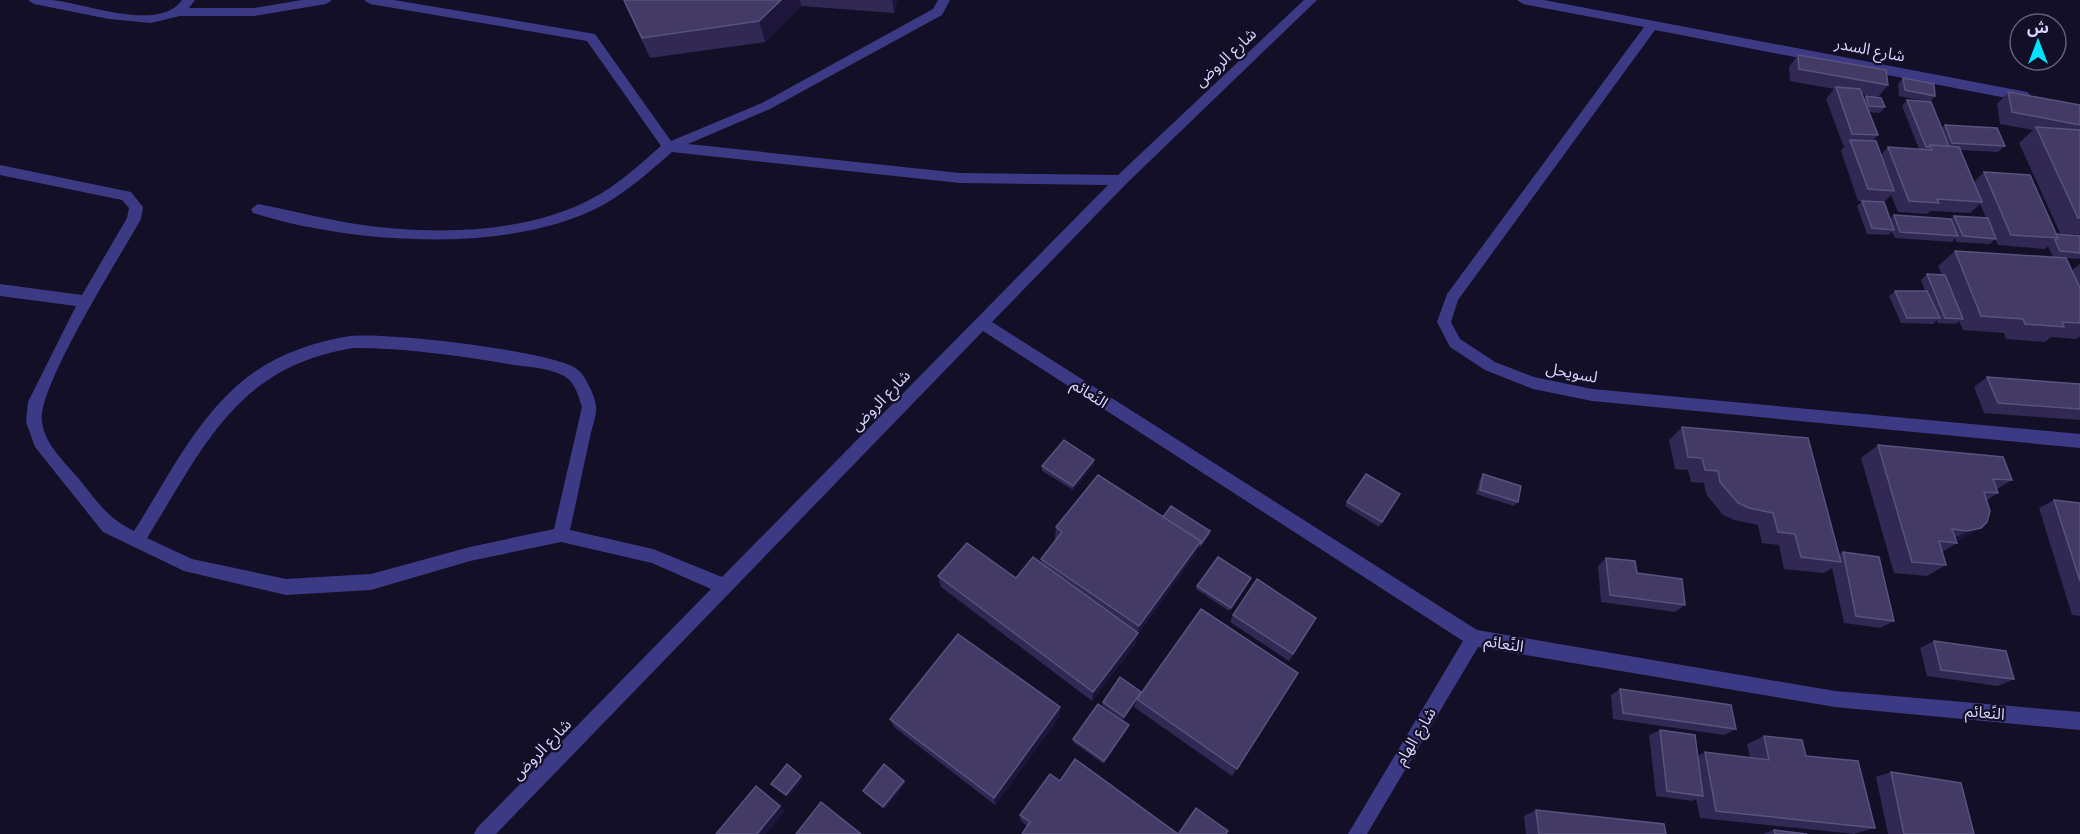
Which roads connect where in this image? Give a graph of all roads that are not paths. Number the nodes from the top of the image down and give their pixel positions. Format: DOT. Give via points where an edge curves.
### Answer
graph roads {
  1 [pos="34,0"];
  2 [pos="189,0"];
  3 [pos="326,0"];
  4 [pos="370,0"];
  5 [pos="944,0"];
  6 [pos="1311,0"];
  7 [pos="1523,0"];
  8 [pos="180,12"];
  9 [pos="1653,24"];
  10 [pos="2045,100"];
  11 [pos="669,147"];
  12 [pos="0,170"];
  13 [pos="1121,180"];
  14 [pos="258,209"];
  15 [pos="0,290"];
  16 [pos="86,301"];
  17 [pos="980,322"];
  18 [pos="2080,441"];
  19 [pos="561,535"];
  20 [pos="137,540"];
  21 [pos="724,586"];
  22 [pos="1474,638"];
  23 [pos="2080,721"];
  24 [pos="483,834"];
  25 [pos="1357,834"];
  1 -- 8 [label="street" via="135,19 164,18"];
  2 -- 8 [label="street"];
  3 -- 8 [label="street" via="254,12"];
  4 -- 11 [label="street" via="591,37"];
  5 -- 11 [label="street" via="938,12 766,106"];
  6 -- 13 [label="street, شارع الروض"];
  7 -- 9 [label="street, شارع السدر"];
  9 -- 10 [label="street, شارع السدر"];
  9 -- 18 [label="street, لسويحل" via="1452,298 1444,322 1455,343 1490,366 1533,383 1592,395"];
  11 -- 13 [label="street" via="960,178"];
  11 -- 14 [label="street" via="597,201 564,216 483,233 373,231"];
  12 -- 16 [label="street" via="126,196 136,207 134,219"];
  13 -- 17 [label="street, شارع الروض"];
  15 -- 16 [label="street"];
  16 -- 20 [label="street" via="35,402 34,422 43,447 109,527"];
  17 -- 21 [label="street, شارع الروض"];
  17 -- 22 [label="street, النًعائم"];
  19 -- 20 [label="street" via="470,554 370,582 286,587 190,566"];
  19 -- 20 [label="street" via="589,407 584,387 568,371 393,342 354,342 314,350 280,363 248,385 218,416"];
  19 -- 21 [label="street" via="653,556"];
  21 -- 24 [label="street, شارع الروض"];
  22 -- 23 [label="street, النًعائم" via="1835,699"];
  22 -- 25 [label="street, شارع الهام"];
}
